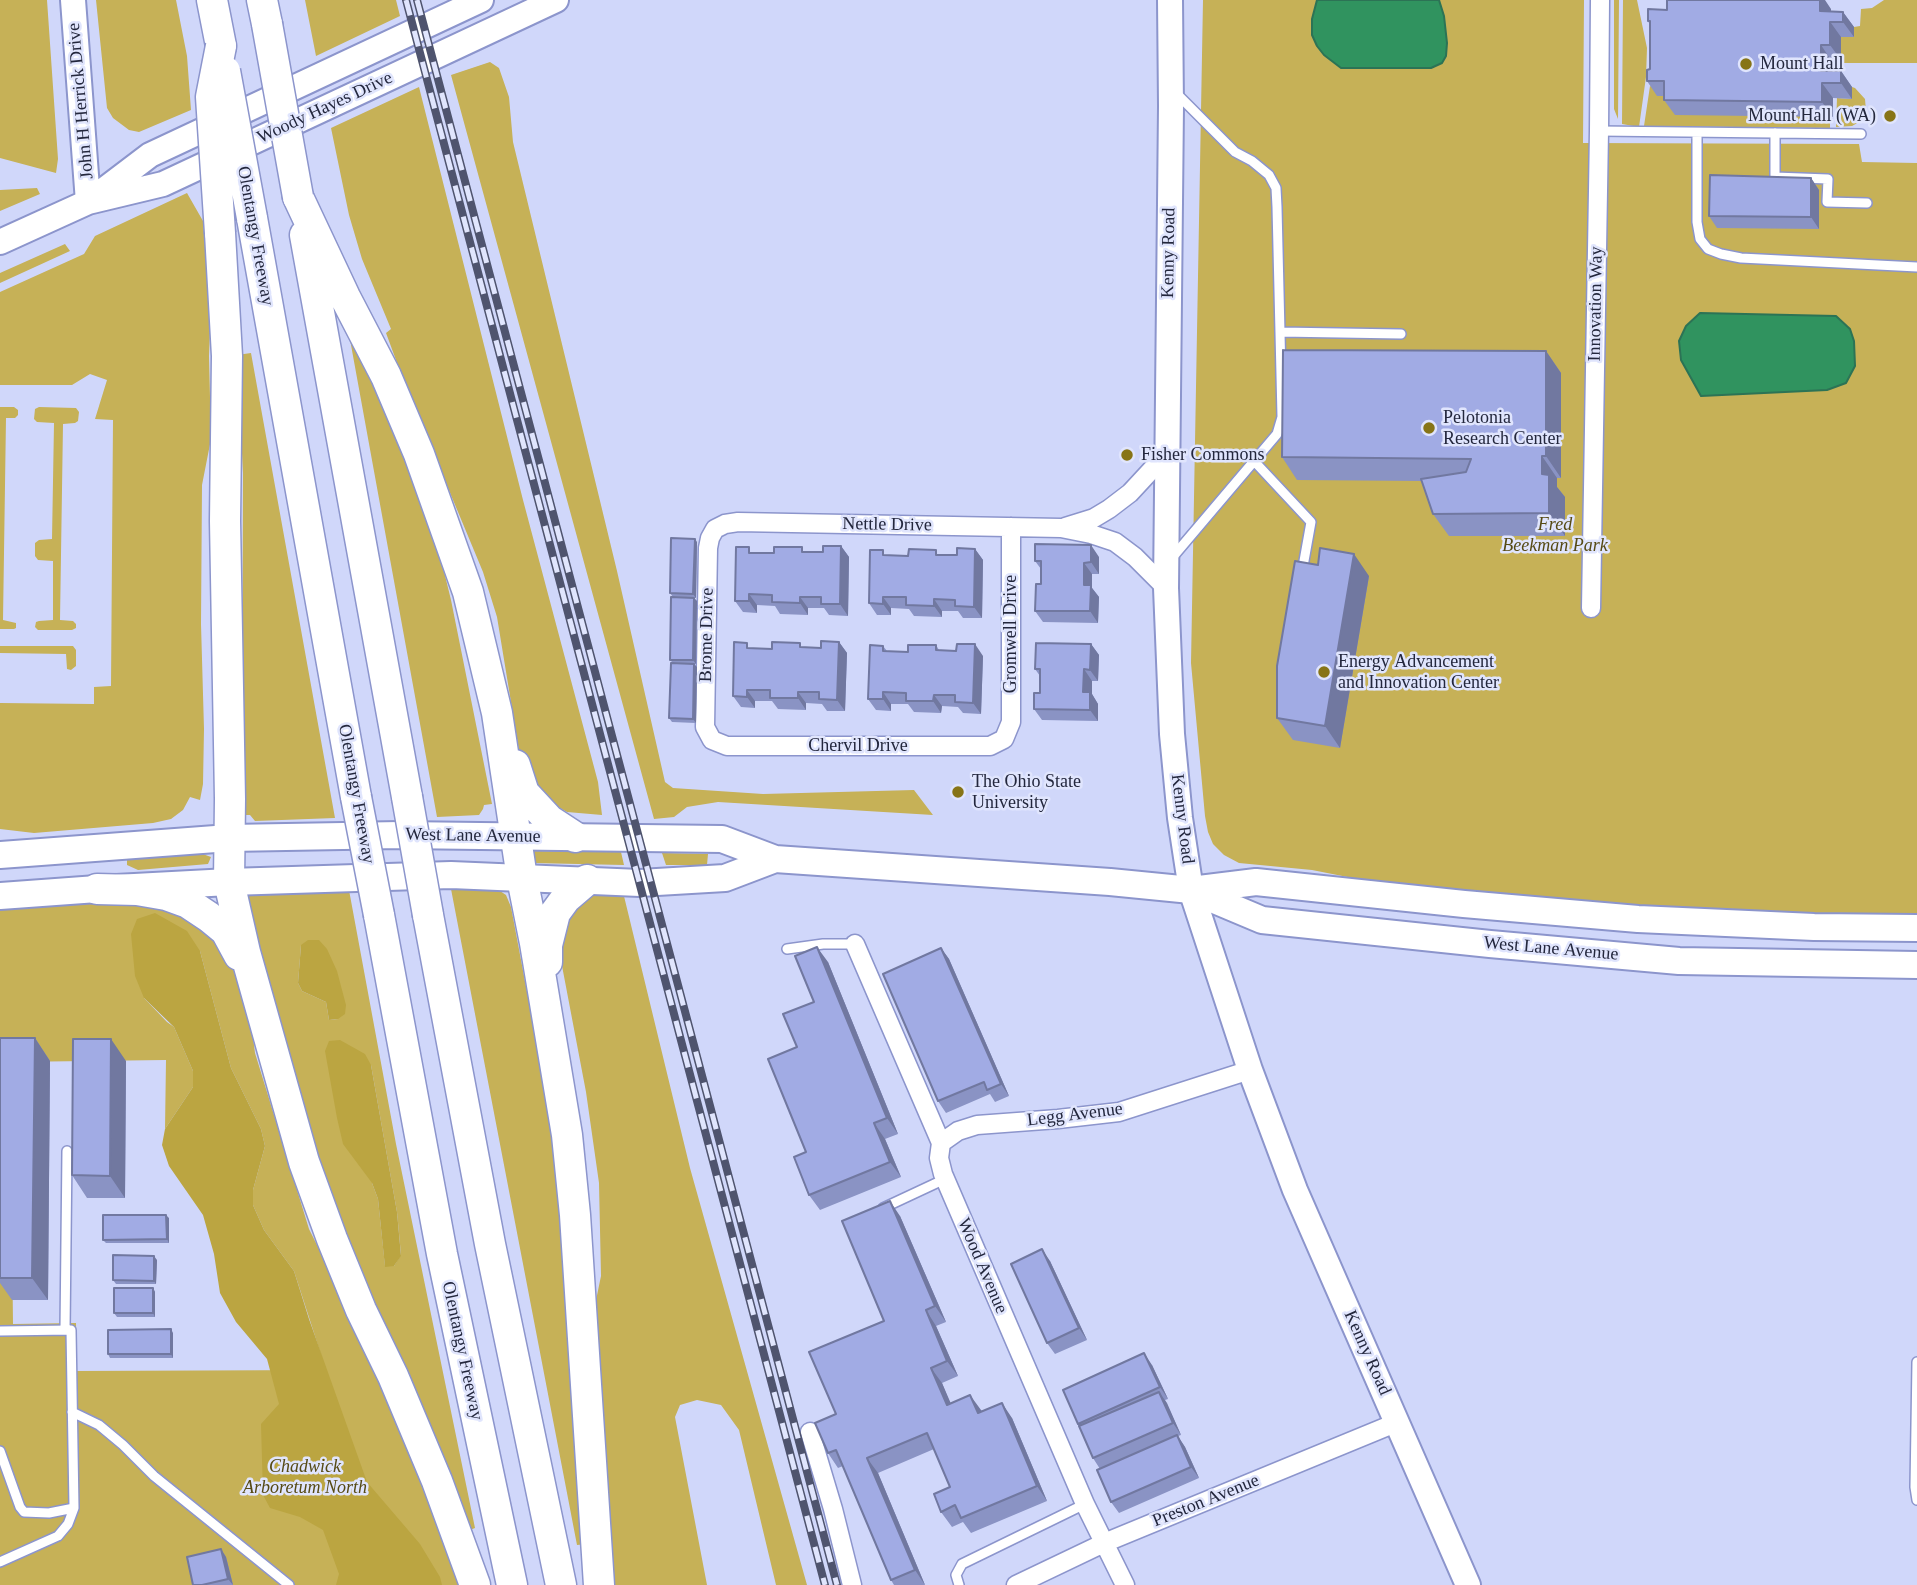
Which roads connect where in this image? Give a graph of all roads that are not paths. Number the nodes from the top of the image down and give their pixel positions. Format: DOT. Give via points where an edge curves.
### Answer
graph roads {
  1 [pos="73,0"];
  2 [pos="212,0"];
  3 [pos="481,0"];
  4 [pos="556,0"];
  5 [pos="1170,0"];
  6 [pos="1600,0"];
  7 [pos="264,12"];
  8 [pos="221,46"];
  9 [pos="1171,87"];
  10 [pos="1599,131"];
  11 [pos="1697,133"];
  12 [pos="1775,133"];
  13 [pos="1861,134"];
  14 [pos="298,197"];
  15 [pos="89,202"];
  16 [pos="1867,203"];
  17 [pos="0,243"];
  18 [pos="1917,267"];
  19 [pos="1280,332"];
  20 [pos="1401,334"];
  21 [pos="1168,452"];
  22 [pos="1254,461"];
  23 [pos="1011,527"];
  24 [pos="1061,528"];
  25 [pos="715,529"];
  26 [pos="1166,577"];
  27 [pos="1300,582"];
  28 [pos="1591,608"];
  29 [pos="497,713"];
  30 [pos="1004,739"];
  31 [pos="712,740"];
  32 [pos="515,836"];
  33 [pos="575,837"];
  34 [pos="229,838"];
  35 [pos="0,855"];
  36 [pos="775,859"];
  37 [pos="522,878"];
  38 [pos="587,880"];
  39 [pos="229,883"];
  40 [pos="97,889"];
  41 [pos="1191,891"];
  42 [pos="0,896"];
  43 [pos="1917,928"];
  44 [pos="855,944"];
  45 [pos="787,949"];
  46 [pos="1917,965"];
  47 [pos="255,986"];
  48 [pos="546,1011"];
  49 [pos="1250,1070"];
  50 [pos="941,1143"];
  51 [pos="67,1152"];
  52 [pos="945,1179"];
  53 [pos="874,1213"];
  54 [pos="65,1330"];
  55 [pos="0,1331"];
  56 [pos="1917,1362"];
  57 [pos="72,1412"];
  58 [pos="1398,1422"];
  59 [pos="810,1432"];
  60 [pos="0,1451"];
  61 [pos="1917,1500"];
  62 [pos="1085,1504"];
  63 [pos="74,1508"];
  64 [pos="1104,1543"];
  65 [pos="0,1562"];
  66 [pos="289,1585"];
  67 [pos="475,1585"];
  68 [pos="512,1585"];
  69 [pos="561,1585"];
  70 [pos="599,1585"];
  71 [pos="852,1585"];
  72 [pos="959,1585"];
  73 [pos="1016,1585"];
  74 [pos="1125,1585"];
  75 [pos="1468,1585"];
  1 -- 15 [label="street, John H Herrick Drive"];
  2 -- 8 [label="highway, Olentangy Freeway"];
  3 -- 15 [label="street, Woody Hayes Drive" via="150,155"];
  4 -- 15 [label="street, Woody Hayes Drive" via="163,184"];
  5 -- 9 [label="street, Kenny Road"];
  6 -- 10 [label="street, Innovation Way"];
  7 -- 14 [label="highway, bridge"];
  8 -- 34 [label="highway, bridge" via="211,97 227,356"];
  8 -- 68 [label="highway, Olentangy Freeway, bridge" via="356,797 440,1241"];
  9 -- 19 [label="lane" via="1235,152 1269,175 1276,188"];
  9 -- 21 [label="street, Kenny Road"];
  10 -- 11 [label="lane"];
  10 -- 28 [label="street, Innovation Way"];
  11 -- 12 [label="lane"];
  11 -- 18 [label="lane" via="1697,222 1699,239 1708,249 1741,258"];
  12 -- 13 [label="lane"];
  12 -- 16 [label="lane" via="1775,177 1828,179 1827,202"];
  14 -- 29 [label="highway" via="419,454 468,592"];
  14 -- 69 [label="highway, bridge" via="487,1231"];
  15 -- 17 [label="street, Woody Hayes Drive"];
  19 -- 20 [label="lane"];
  19 -- 22 [label="lane" via="1282,417 1277,434"];
  21 -- 24 [label="street, Nettle Drive" via="1130,494 1109,509"];
  21 -- 26 [label="street, Kenny Road"];
  22 -- 26 [label="lane"];
  22 -- 27 [label="lane" via="1311,522"];
  23 -- 24 [label="street, Nettle Drive"];
  23 -- 25 [label="street, Nettle Drive" via="738,522"];
  23 -- 30 [label="street, Gromwell Drive" via="1011,722"];
  24 -- 26 [label="street, Nettle Drive" via="1115,542"];
  25 -- 31 [label="street, Brome Drive" via="708,548 705,727"];
  26 -- 41 [label="street, Kenny Road" via="1172,734"];
  29 -- 32 [label="highway"];
  29 -- 33 [label="highway" via="524,793 549,820"];
  30 -- 31 [label="street, Chervil Drive" via="990,746 727,746"];
  32 -- 33 [label="main road, West Lane Avenue"];
  32 -- 34 [label="main road, West Lane Avenue"];
  32 -- 37 [label="highway"];
  33 -- 36 [label="main road, West Lane Avenue" via="722,839"];
  34 -- 35 [label="main road, West Lane Avenue"];
  34 -- 39 [label="highway"];
  36 -- 38 [label="main road, West Lane Avenue" via="725,878 640,883"];
  36 -- 41 [label="main road, West Lane Avenue"];
  37 -- 38 [label="main road, West Lane Avenue"];
  37 -- 39 [label="main road, West Lane Avenue" via="451,875"];
  37 -- 48 [label="highway"];
  38 -- 48 [label="highway" via="566,898 550,928"];
  39 -- 40 [label="main road, West Lane Avenue"];
  39 -- 47 [label="highway"];
  40 -- 42 [label="main road, West Lane Avenue"];
  40 -- 47 [label="highway" via="137,890 188,902 226,932"];
  41 -- 43 [label="main road, West Lane Avenue" via="1256,881 1638,919"];
  41 -- 46 [label="main road, West Lane Avenue" via="1262,920 1365,931 1679,961"];
  41 -- 49 [label="street, Kenny Road"];
  44 -- 45 [label="lane"];
  44 -- 50 [label="street, Wood Avenue"];
  47 -- 67 [label="highway" via="304,1163 361,1310 438,1481"];
  48 -- 70 [label="highway" via="576,1215"];
  49 -- 50 [label="street, Legg Avenue" via="1119,1112 977,1125"];
  49 -- 58 [label="street, Kenny Road" via="1296,1190"];
  50 -- 52 [label="street, Wood Avenue" via="939,1158"];
  51 -- 54 [label="lane"];
  52 -- 53 [label="lane"];
  52 -- 62 [label="street, Wood Avenue"];
  54 -- 55 [label="lane"];
  54 -- 57 [label="lane" via="72,1330"];
  56 -- 61 [label="lane"];
  57 -- 63 [label="lane"];
  57 -- 66 [label="lane" via="99,1425 154,1476"];
  58 -- 64 [label="street, Preston Avenue"];
  58 -- 75 [label="street, Kenny Road"];
  59 -- 71 [label="street"];
  60 -- 63 [label="lane" via="24,1512"];
  62 -- 64 [label="street, Wood Avenue"];
  62 -- 72 [label="lane" via="962,1564 956,1575"];
  63 -- 65 [label="lane" via="58,1536"];
  64 -- 73 [label="street, Preston Avenue"];
  64 -- 74 [label="street, Wood Avenue"];
}
